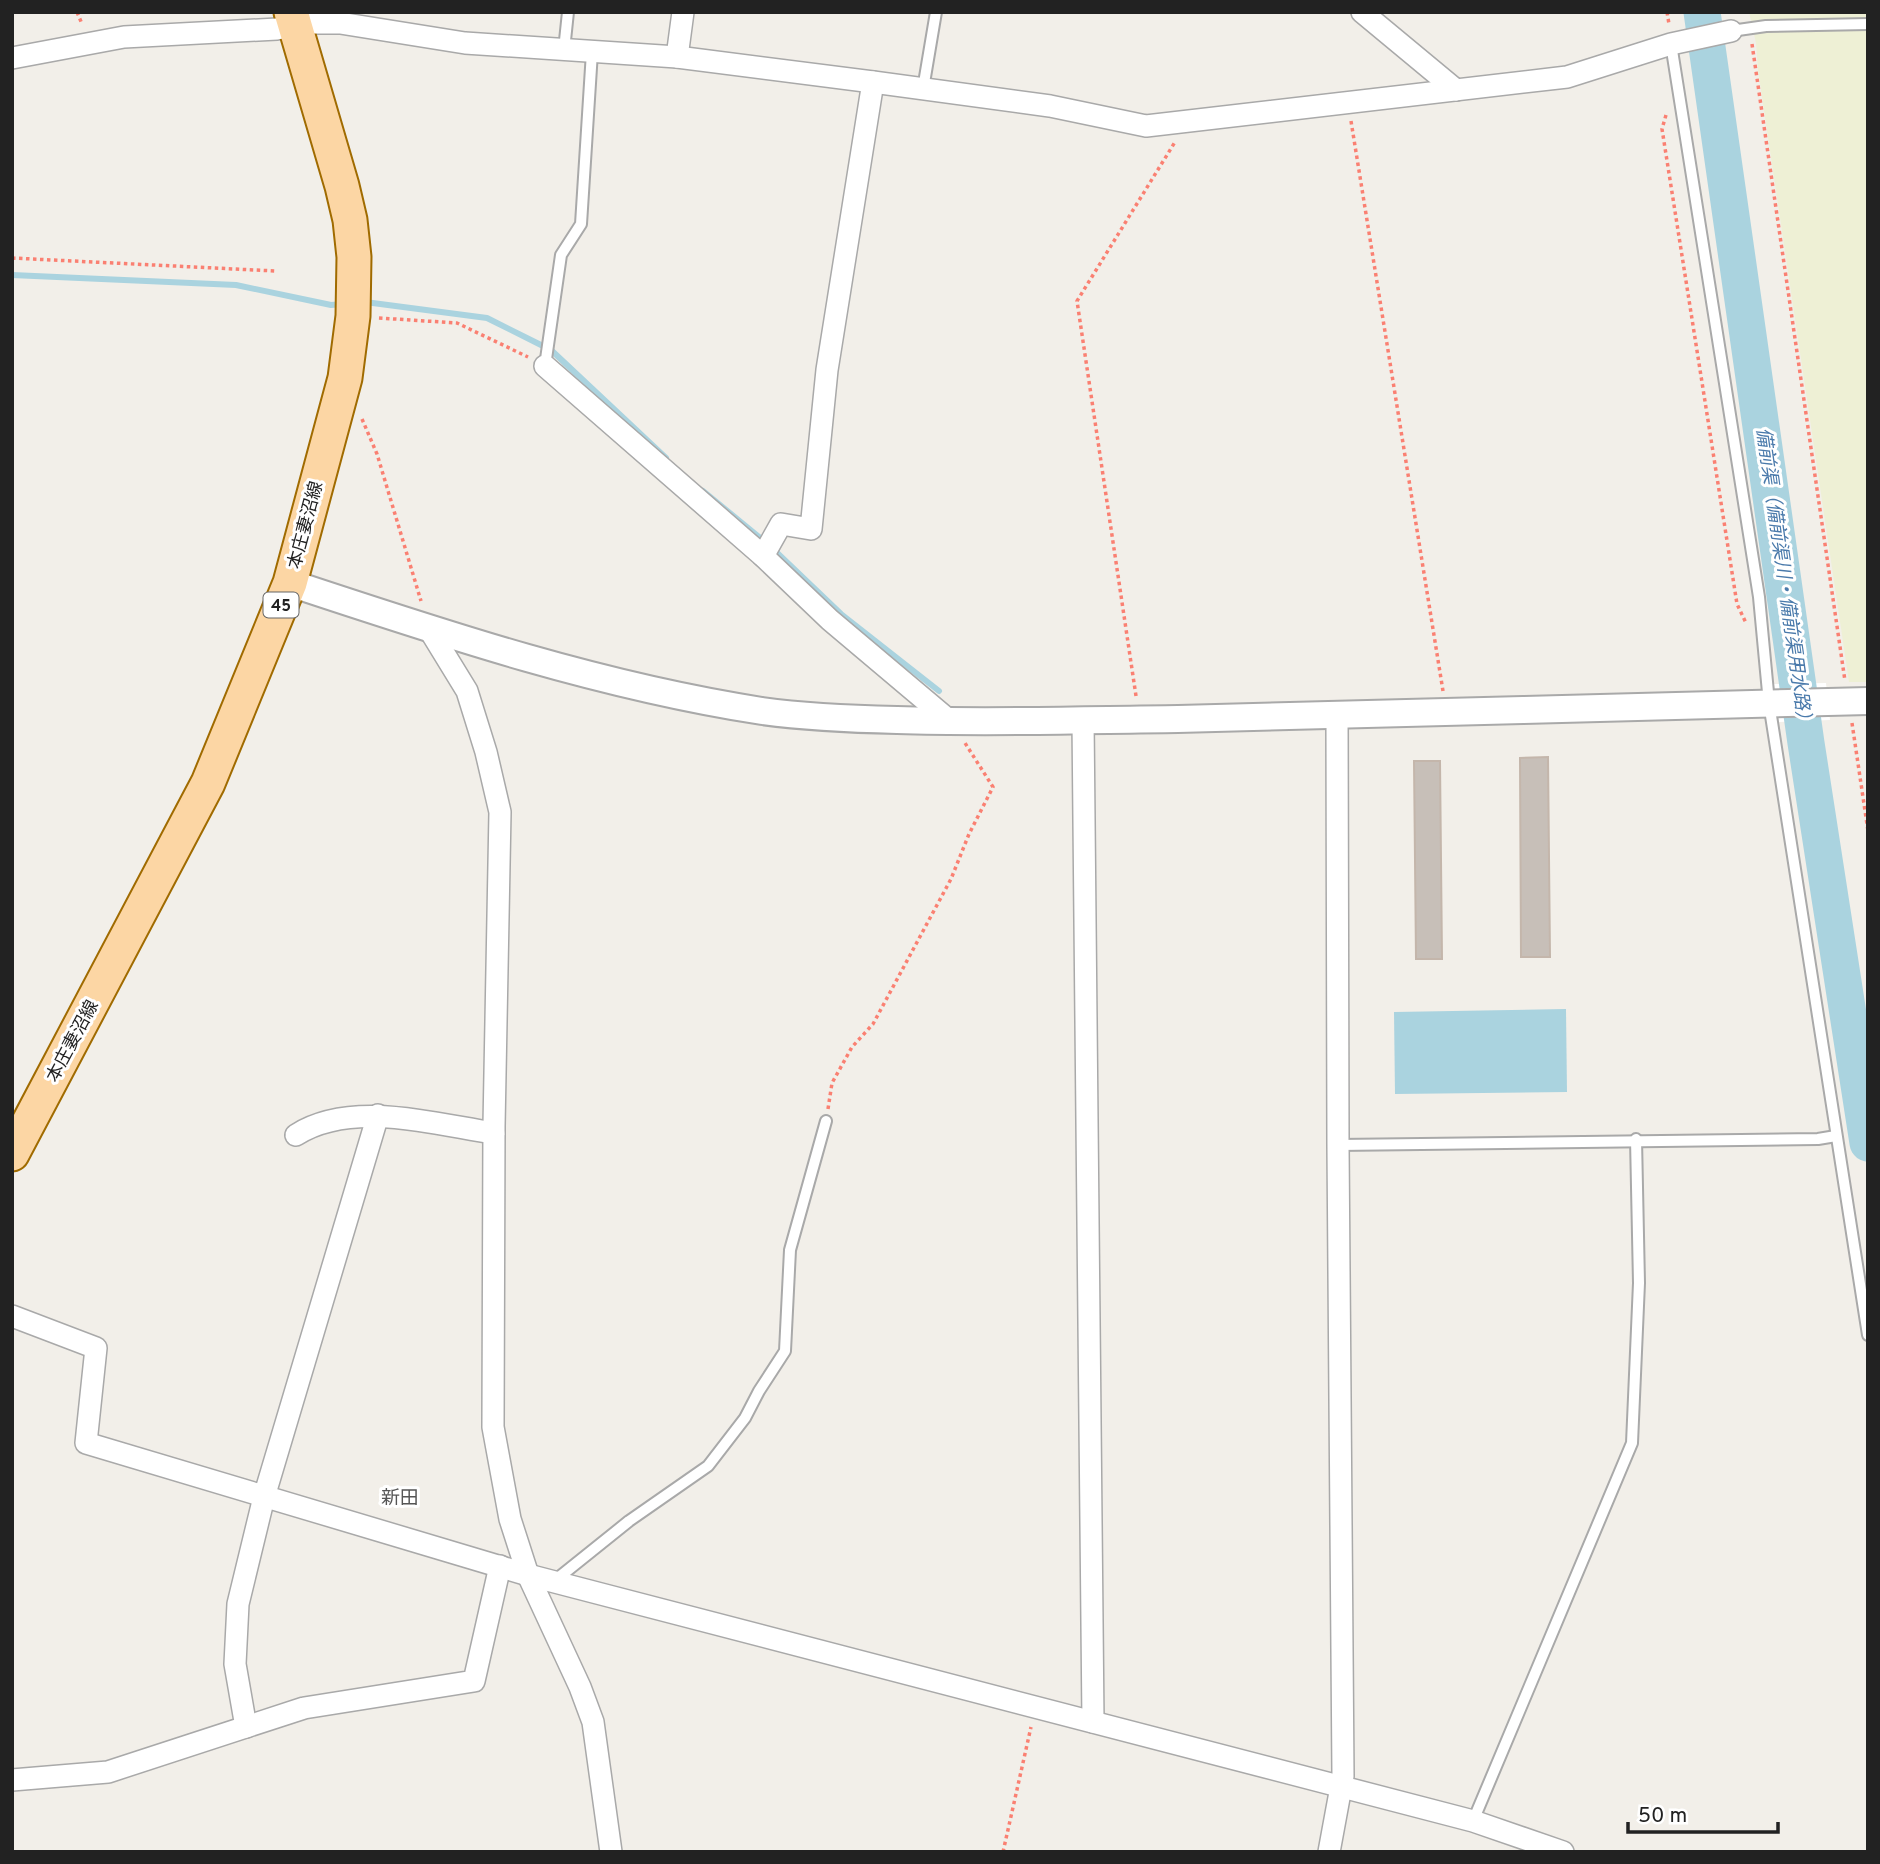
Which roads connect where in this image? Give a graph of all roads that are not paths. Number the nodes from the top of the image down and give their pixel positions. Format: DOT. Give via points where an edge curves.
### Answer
graph roads {
  1 [pos="568,12"];
  2 [pos="683,12"];
  3 [pos="936,12"];
  4 [pos="1362,12"];
  5 [pos="341,18"];
  6 [pos="292,19"];
  7 [pos="1868,24"];
  8 [pos="1740,30"];
  9 [pos="1676,43"];
  10 [pos="564,50"];
  11 [pos="592,52"];
  12 [pos="677,57"];
  13 [pos="12,58"];
  14 [pos="873,82"];
  15 [pos="923,89"];
  16 [pos="1456,90"];
  17 [pos="545,366"];
  18 [pos="763,556"];
  19 [pos="290,583"];
  20 [pos="429,629"];
  21 [pos="1848,702"];
  22 [pos="1772,703"];
  23 [pos="1337,715"];
  24 [pos="1083,720"];
  25 [pos="951,722"];
  26 [pos="378,1115"];
  27 [pos="826,1121"];
  28 [pos="494,1133"];
  29 [pos="296,1135"];
  30 [pos="1836,1136"];
  31 [pos="1636,1139"];
  32 [pos="1338,1145"];
  33 [pos="12,1154"];
  34 [pos="12,1315"];
  35 [pos="1868,1335"];
  36 [pos="264,1497"];
  37 [pos="500,1566"];
  38 [pos="528,1575"];
  39 [pos="553,1581"];
  40 [pos="1093,1722"];
  41 [pos="246,1727"];
  42 [pos="12,1780"];
  43 [pos="1342,1787"];
  44 [pos="1473,1821"];
  45 [pos="611,1852"];
  46 [pos="1329,1852"];
  47 [pos="1563,1852"];
  1 -- 10 [label="lane"];
  2 -- 12 [label="street"];
  3 -- 15 [label="lane"];
  4 -- 16 [label="street"];
  5 -- 6 [label="street" via="310,23"];
  5 -- 10 [label="street" via="465,43"];
  6 -- 13 [label="street" via="277,29 124,37"];
  6 -- 19 [label="main road, 本庄妻沼線 / 45" via="342,186 354,257 345,378"];
  7 -- 8 [label="lane"];
  8 -- 9 [label="street"];
  9 -- 16 [label="street" via="1567,77"];
  9 -- 22 [label="lane"];
  10 -- 11 [label="street"];
  11 -- 12 [label="street"];
  11 -- 17 [label="lane" via="581,224 561,255"];
  12 -- 14 [label="street"];
  14 -- 15 [label="street"];
  14 -- 18 [label="street" via="827,370 810,529 781,524"];
  15 -- 16 [label="street" via="1050,106 1146,126"];
  17 -- 18 [label="street"];
  18 -- 25 [label="street" via="830,620"];
  19 -- 20 [label="street"];
  19 -- 33 [label="main road, 本庄妻沼線 / 45" via="208,783"];
  20 -- 25 [label="street" via="645,688 763,711"];
  20 -- 28 [label="street" via="467,691 500,812"];
  21 -- 22 [label="street"];
  22 -- 23 [label="street"];
  22 -- 30 [label="lane"];
  23 -- 24 [label="street"];
  23 -- 32 [label="street"];
  24 -- 25 [label="street"];
  24 -- 40 [label="street"];
  26 -- 28 [label="street"];
  26 -- 29 [label="street" via="312,1125"];
  26 -- 36 [label="street"];
  27 -- 39 [label="lane" via="790,1250 785,1351 745,1418 708,1466"];
  28 -- 38 [label="street" via="493,1427 510,1519"];
  30 -- 31 [label="lane"];
  30 -- 35 [label="lane"];
  31 -- 32 [label="lane"];
  31 -- 44 [label="lane" via="1639,1283 1632,1443"];
  32 -- 43 [label="street"];
  34 -- 36 [label="street" via="96,1348 86,1443"];
  36 -- 37 [label="street"];
  36 -- 41 [label="street" via="238,1604 235,1664"];
  37 -- 38 [label="street"];
  37 -- 41 [label="street" via="474,1681 304,1708"];
  38 -- 39 [label="street"];
  38 -- 45 [label="street" via="593,1721"];
  39 -- 40 [label="street"];
  40 -- 43 [label="street"];
  41 -- 42 [label="street" via="108,1772"];
  43 -- 44 [label="street"];
  43 -- 46 [label="street"];
  44 -- 47 [label="street"];
}
